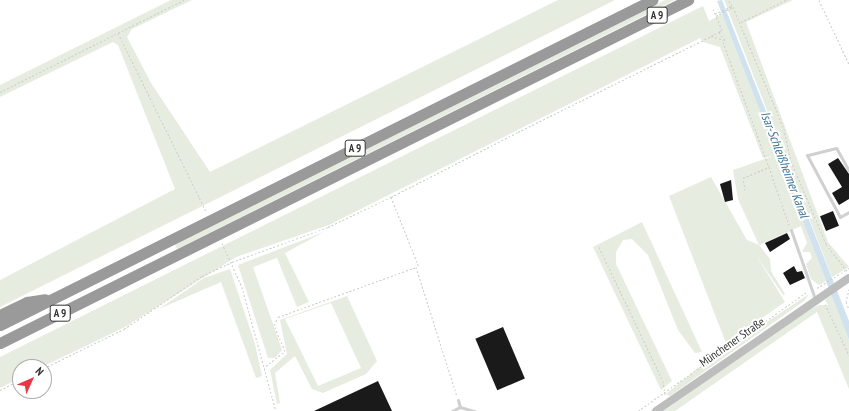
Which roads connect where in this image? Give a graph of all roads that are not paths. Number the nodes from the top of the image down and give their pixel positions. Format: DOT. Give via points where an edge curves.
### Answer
graph roads {
  1 [pos="652,0"];
  2 [pos="688,0"];
  3 [pos="849,170"];
  4 [pos="849,212"];
  5 [pos="791,230"];
  6 [pos="844,276"];
  7 [pos="819,294"];
  8 [pos="58,297"];
  9 [pos="0,315"];
  10 [pos="0,325"];
  11 [pos="0,343"];
  12 [pos="458,400"];
  13 [pos="460,407"];
  14 [pos="452,411"];
  15 [pos="474,411"];
  16 [pos="656,411"];
  1 -- 8 [label="highway, A 9"];
  2 -- 11 [label="highway, A 9"];
  3 -- 4 [label="lane" via="836,148 807,155 840,217"];
  5 -- 7 [label="lane" via="811,290"];
  6 -- 7 [label="main road, Münchener Straße"];
  7 -- 16 [label="main road, Münchener Straße"];
  8 -- 9 [label="highway" via="26,302"];
  8 -- 10 [label="highway, A 9"];
  12 -- 13 [label="lane"];
  13 -- 14 [label="lane"];
  13 -- 15 [label="lane"];
}
